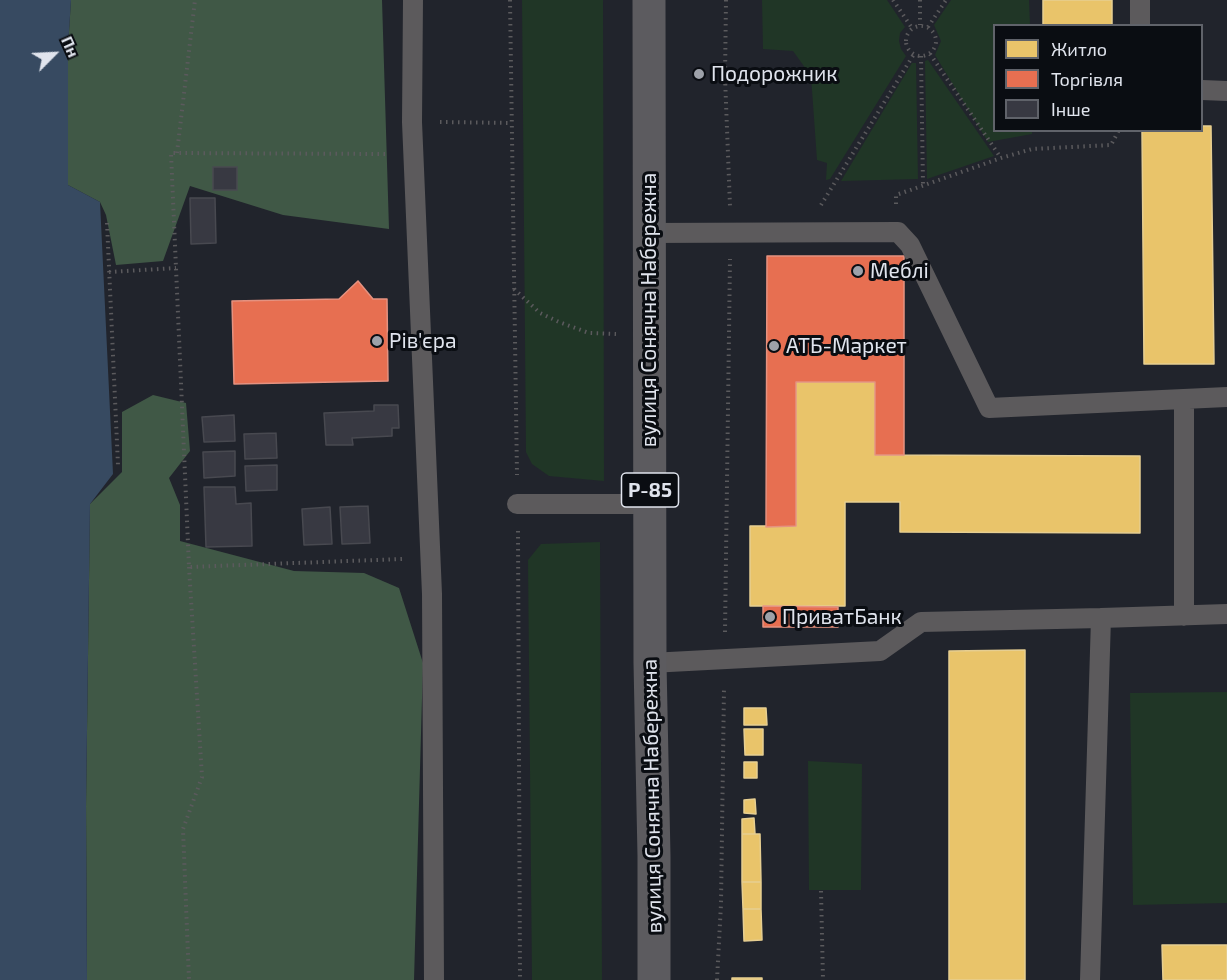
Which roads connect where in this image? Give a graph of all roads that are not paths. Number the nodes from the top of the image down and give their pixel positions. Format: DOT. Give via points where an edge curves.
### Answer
graph roads {
  1 [pos="413,0"];
  2 [pos="649,0"];
  3 [pos="1140,0"];
  4 [pos="1140,24"];
  5 [pos="1203,90"];
  6 [pos="1227,91"];
  7 [pos="649,233"];
  8 [pos="1227,397"];
  9 [pos="1184,399"];
  10 [pos="518,504"];
  11 [pos="650,504"];
  12 [pos="1227,614"];
  13 [pos="1184,616"];
  14 [pos="1101,618"];
  15 [pos="650,663"];
  16 [pos="434,980"];
  17 [pos="654,980"];
  18 [pos="1090,980"];
  1 -- 16 [label="lane" via="413,154 431,557"];
  2 -- 7 [label="main road, вулиця Сонячна Набережна / Р-85"];
  3 -- 4 [label="lane"];
  5 -- 6 [label="lane"];
  7 -- 9 [label="lane" via="898,232 909,245 989,408"];
  7 -- 11 [label="main road, вулиця Сонячна Набережна / Р-85"];
  8 -- 9 [label="lane"];
  9 -- 13 [label="lane"];
  10 -- 11 [label="lane"];
  11 -- 15 [label="main road, вулиця Сонячна Набережна / Р-85"];
  12 -- 13 [label="lane"];
  13 -- 14 [label="lane"];
  14 -- 15 [label="lane" via="921,622 880,651"];
  14 -- 18 [label="lane"];
  15 -- 17 [label="main road, вулиця Сонячна Набережна / Р-85"];
}
